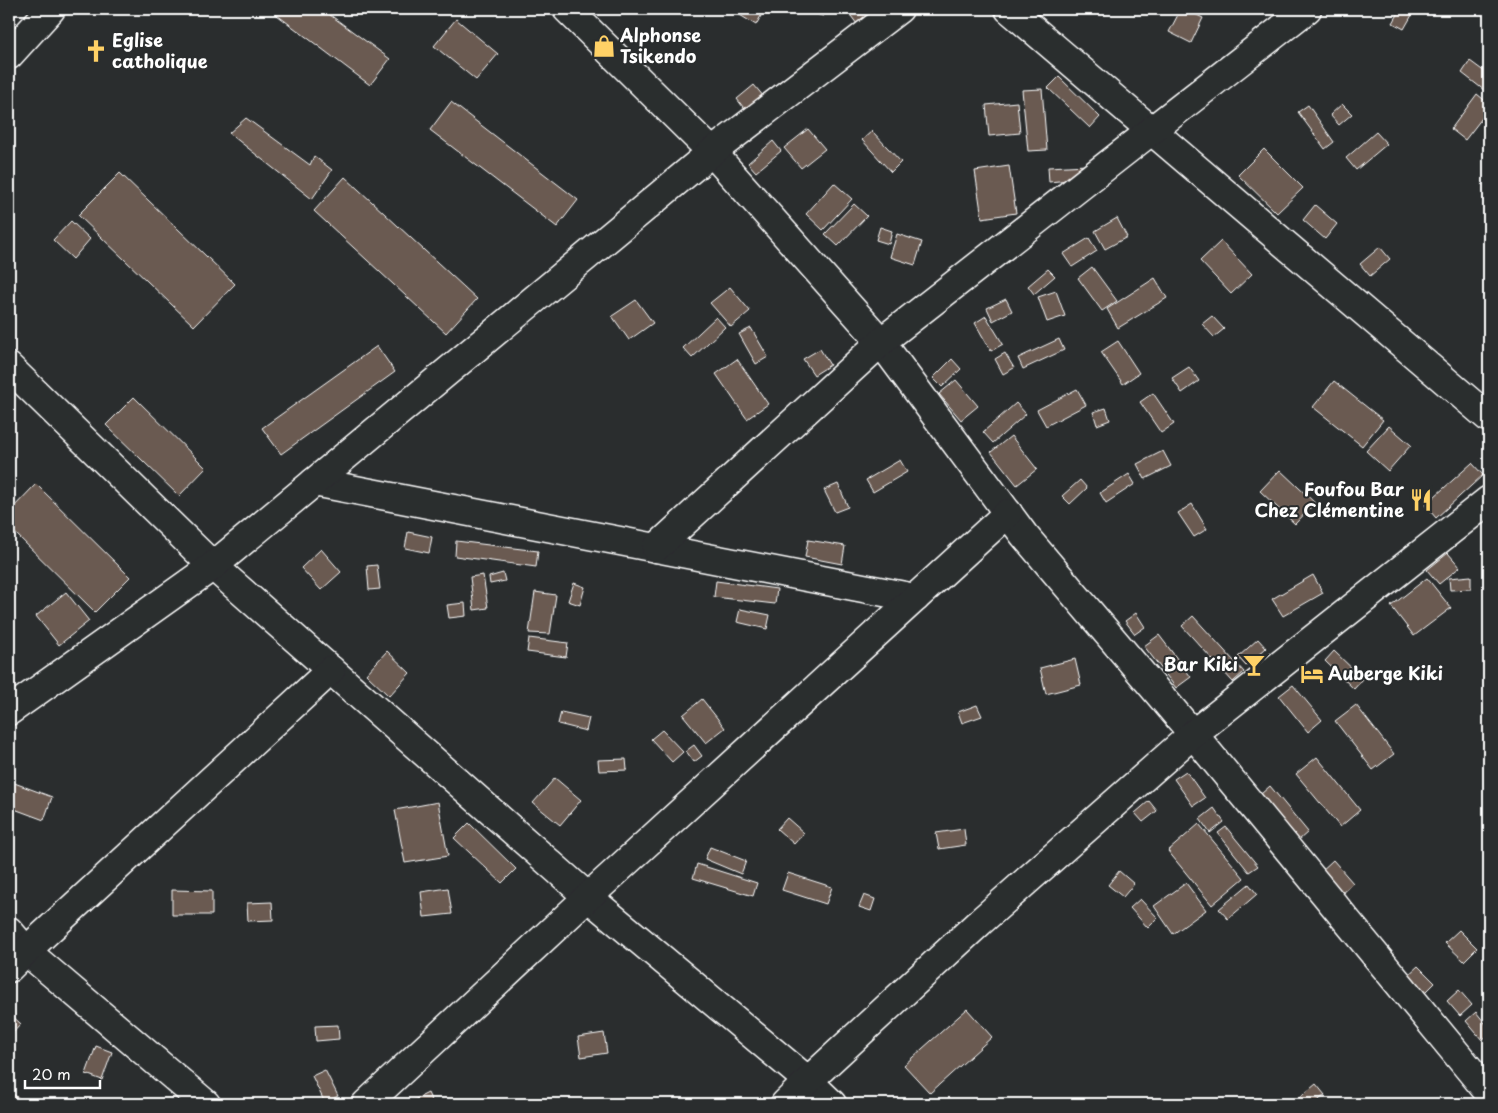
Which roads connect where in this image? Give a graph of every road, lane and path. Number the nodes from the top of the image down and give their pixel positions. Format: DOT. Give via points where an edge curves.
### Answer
graph roads {
  1 [pos="51,9"];
  2 [pos="567,9"];
  3 [pos="899,9"];
  4 [pos="1009,9"];
  5 [pos="1306,9"];
  6 [pos="9,55"];
  7 [pos="1152,130"];
  8 [pos="712,152"];
  9 [pos="881,342"];
  10 [pos="9,367"];
  11 [pos="1489,418"];
  12 [pos="314,482"];
  13 [pos="1489,500"];
  14 [pos="1008,513"];
  15 [pos="656,548"];
  16 [pos="213,566"];
  17 [pos="915,598"];
  18 [pos="331,670"];
  19 [pos="9,711"];
  20 [pos="1193,734"];
  21 [pos="588,897"];
  22 [pos="14,950"];
  23 [pos="808,1081"];
  24 [pos="1489,1093"];
  25 [pos="206,1104"];
  26 [pos="366,1104"];
  27 [pos="785,1104"];
  28 [pos="832,1104"];
  1 -- 6 [label="main road"];
  2 -- 8 [label="main road"];
  3 -- 8 [label="main road"];
  4 -- 7 [label="main road"];
  5 -- 7 [label="main road"];
  7 -- 9 [label="main road"];
  7 -- 11 [label="main road"];
  8 -- 9 [label="main road"];
  8 -- 12 [label="main road"];
  9 -- 14 [label="main road"];
  9 -- 15 [label="main road"];
  10 -- 16 [label="main road"];
  12 -- 15 [label="main road"];
  12 -- 16 [label="main road"];
  13 -- 20 [label="main road"];
  14 -- 17 [label="main road"];
  14 -- 20 [label="main road"];
  15 -- 17 [label="main road"];
  16 -- 18 [label="main road"];
  16 -- 19 [label="main road"];
  17 -- 21 [label="main road"];
  18 -- 21 [label="main road"];
  18 -- 22 [label="main road"];
  20 -- 23 [label="main road" via="980,922"];
  20 -- 24 [label="main road"];
  21 -- 23 [label="main road"];
  21 -- 26 [label="main road"];
  22 -- 25 [label="main road"];
  23 -- 27 [label="main road"];
  23 -- 28 [label="main road"];
}
